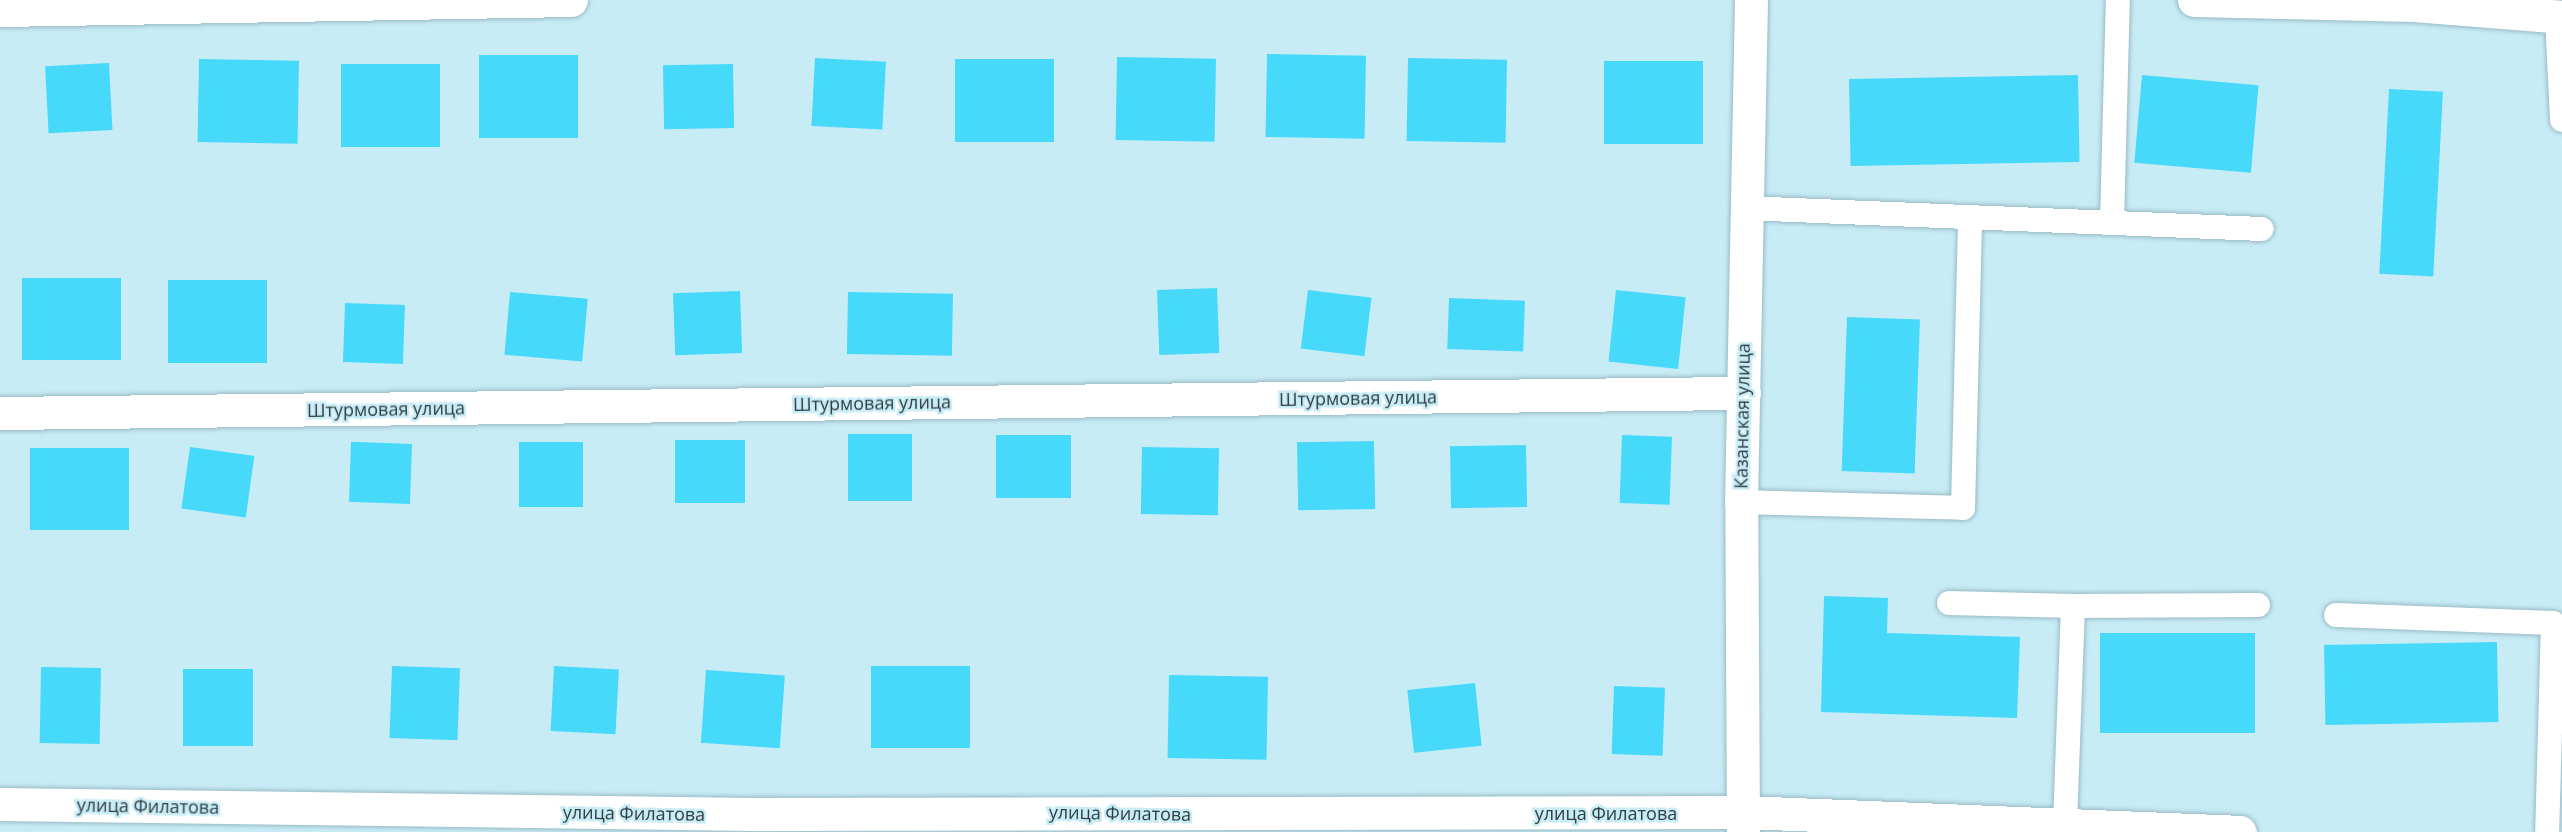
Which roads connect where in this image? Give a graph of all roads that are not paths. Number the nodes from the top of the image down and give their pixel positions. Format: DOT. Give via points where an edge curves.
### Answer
graph roads {
  1 [pos="571,0"];
  2 [pos="1751,0"];
  3 [pos="2118,0"];
  4 [pos="2194,0"];
  5 [pos="2414,2"];
  6 [pos="0,10"];
  7 [pos="2559,17"];
  8 [pos="2562,120"];
  9 [pos="1744,208"];
  10 [pos="1970,218"];
  11 [pos="2112,223"];
  12 [pos="2262,230"];
  13 [pos="1744,393"];
  14 [pos="0,413"];
  15 [pos="1741,502"];
  16 [pos="1949,603"];
  17 [pos="2258,605"];
  18 [pos="2073,606"];
  19 [pos="2336,615"];
  20 [pos="2557,623"];
  21 [pos="0,804"];
  22 [pos="995,822"];
  23 [pos="1744,822"];
  24 [pos="754,823"];
  25 [pos="2065,823"];
  26 [pos="1255,824"];
  27 [pos="2240,832"];
  28 [pos="2547,832"];
  1 -- 6 [label="street"];
  2 -- 9 [label="street, Казанская улица"];
  3 -- 11 [label="lane"];
  4 -- 5 [label="street"];
  5 -- 7 [label="street"];
  7 -- 8 [label="lane"];
  9 -- 10 [label="lane"];
  9 -- 13 [label="street, Казанская улица"];
  10 -- 11 [label="lane"];
  10 -- 15 [label="lane" via="1963,508"];
  11 -- 12 [label="lane"];
  13 -- 14 [label="street, Штурмовая улица"];
  13 -- 15 [label="street, Казанская улица"];
  15 -- 23 [label="street, Казанская улица"];
  16 -- 18 [label="lane"];
  17 -- 18 [label="lane"];
  18 -- 25 [label="lane"];
  19 -- 20 [label="lane"];
  20 -- 28 [label="lane"];
  21 -- 24 [label="street, улица Филатова"];
  22 -- 24 [label="street, улица Филатова"];
  22 -- 26 [label="street, улица Филатова"];
  23 -- 25 [label="street, улица Филатова"];
  23 -- 26 [label="street, улица Филатова"];
  25 -- 27 [label="street, улица Филатова"];
}
